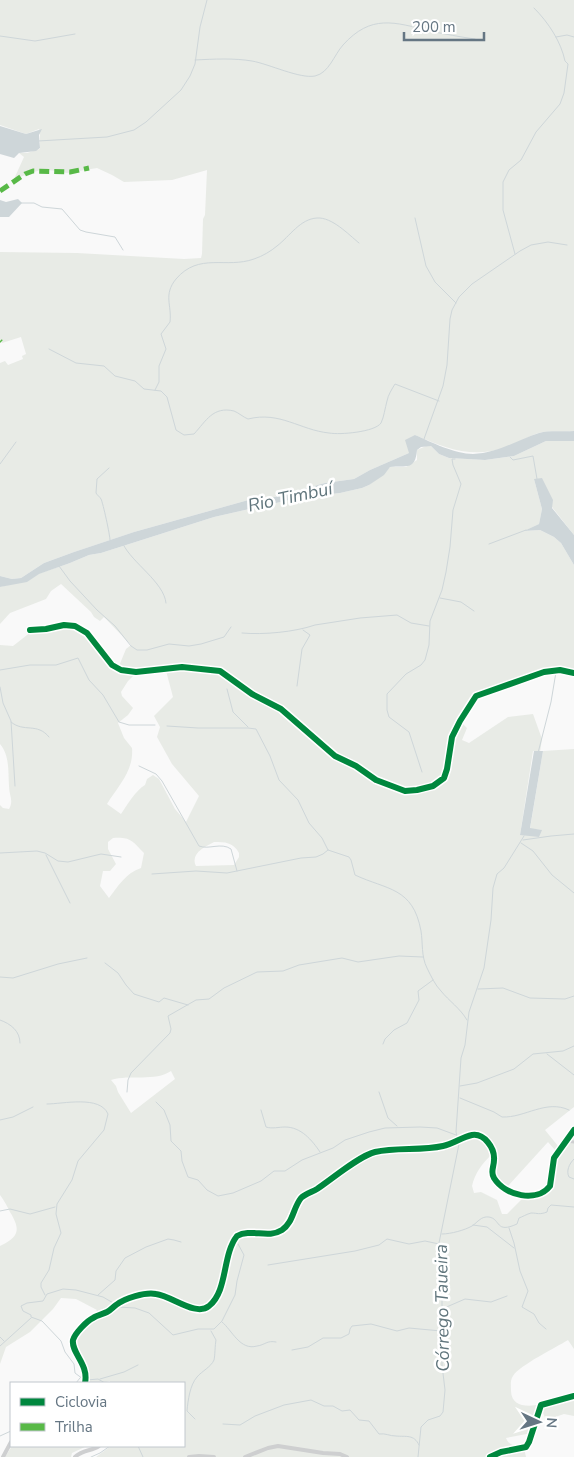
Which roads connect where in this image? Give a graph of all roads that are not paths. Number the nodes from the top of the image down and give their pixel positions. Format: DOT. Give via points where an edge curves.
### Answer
graph roads {
  1 [pos="30,630"];
  2 [pos="574,673"];
  3 [pos="574,1130"];
  4 [pos="566,1141"];
  5 [pos="574,1142"];
  6 [pos="85,1382"];
  7 [pos="574,1396"];
  8 [pos="10,1444"];
  9 [pos="97,1447"];
  10 [pos="3,1457"];
  11 [pos="75,1457"];
  12 [pos="189,1457"];
  13 [pos="214,1457"];
  14 [pos="245,1457"];
  15 [pos="347,1457"];
  16 [pos="490,1457"];
  1 -- 2 [label="street" via="75,626 87,633 112,664 121,670 136,672 182,667 220,671 252,694 281,709 335,756 376,780 405,791 433,786 444,778 452,737 476,696 544,672 560,670"];
  3 -- 4 [label="street"];
  4 -- 5 [label="street"];
  4 -- 6 [label="street" via="554,1158 550,1186 544,1192 528,1196 513,1193 495,1180 493,1153 486,1140 479,1136 469,1136 443,1146 370,1154 302,1198 283,1230 270,1234 248,1232 237,1236 218,1294 204,1309 194,1309 169,1297 150,1294 121,1302 91,1319 73,1342 84,1366"];
  7 -- 16 [label="street" via="541,1405 526,1447"];
  8 -- 10 [label="street"];
  9 -- 11 [label="street"];
  12 -- 13 [label="street"];
  14 -- 15 [label="street" via="278,1446"];
}
